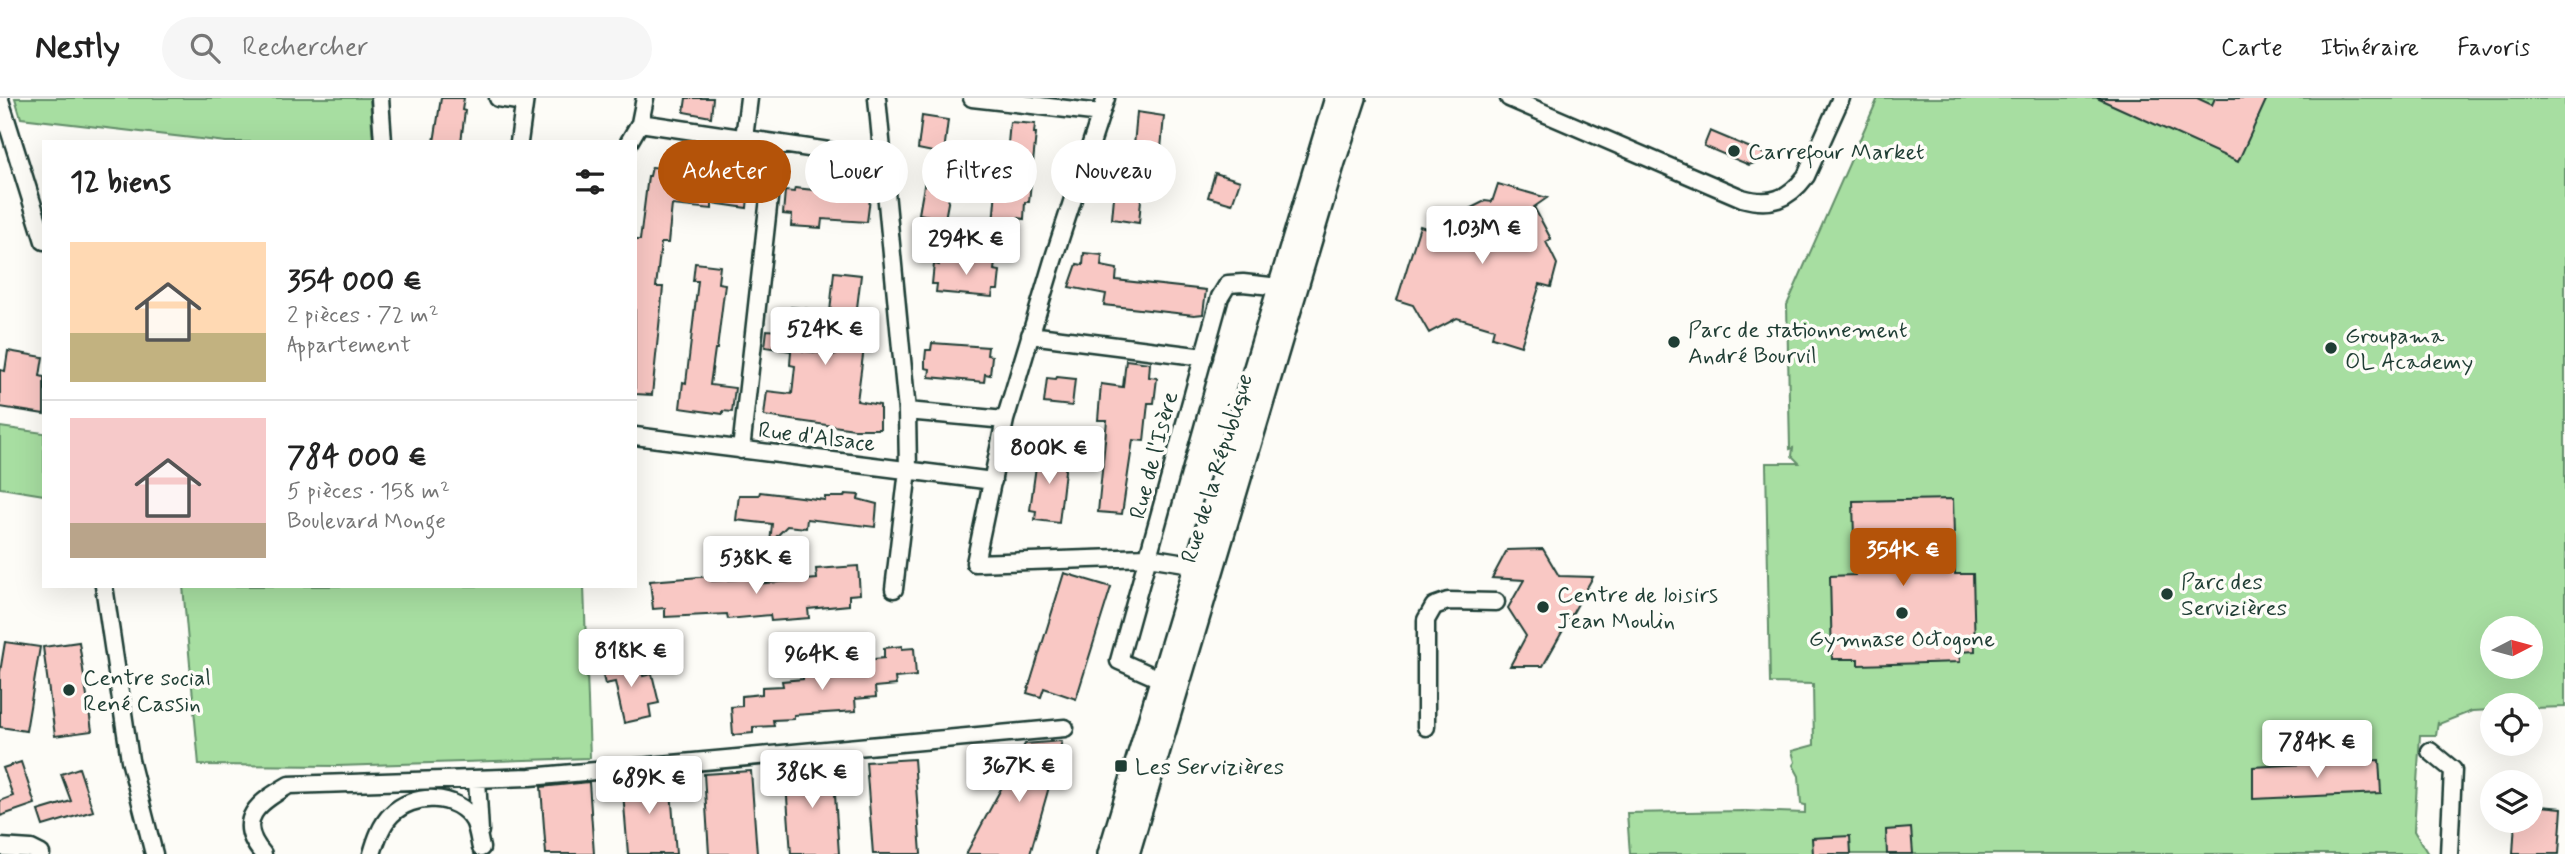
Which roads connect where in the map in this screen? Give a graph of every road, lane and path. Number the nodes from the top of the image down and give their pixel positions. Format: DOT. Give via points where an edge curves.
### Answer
graph roads {
  1 [pos="380,98"];
  2 [pos="498,98"];
  3 [pos="645,98"];
  4 [pos="748,98"];
  5 [pos="877,98"];
  6 [pos="972,98"];
  7 [pos="1336,98"];
  8 [pos="1355,98"];
  9 [pos="1509,98"];
  10 [pos="1841,98"];
  11 [pos="0,100"];
  12 [pos="524,100"];
  13 [pos="1103,106"];
  14 [pos="640,123"];
  15 [pos="744,138"];
  16 [pos="383,140"];
  17 [pos="519,140"];
  18 [pos="630,140"];
  19 [pos="754,140"];
  20 [pos="881,140"];
  21 [pos="768,203"];
  22 [pos="887,203"];
  23 [pos="42,235"];
  24 [pos="1287,288"];
  25 [pos="1030,335"];
  26 [pos="1204,357"];
  27 [pos="907,411"];
  28 [pos="1005,420"];
  29 [pos="637,436"];
  30 [pos="741,450"];
  31 [pos="908,470"];
  32 [pos="993,481"];
  33 [pos="1148,557"];
  34 [pos="1205,566"];
  35 [pos="104,588"];
  36 [pos="894,589"];
  37 [pos="1496,602"];
  38 [pos="1162,680"];
  39 [pos="1426,727"];
  40 [pos="1065,728"];
  41 [pos="2430,751"];
  42 [pos="477,779"];
  43 [pos="433,780"];
  44 [pos="432,798"];
  45 [pos="0,847"];
  46 [pos="481,851"];
  47 [pos="41,854"];
  48 [pos="154,854"];
  49 [pos="263,854"];
  50 [pos="372,854"];
  51 [pos="1109,854"];
  52 [pos="1128,854"];
  53 [pos="2449,854"];
  1 -- 16 [label="street"];
  2 -- 12 [label="street"];
  3 -- 14 [label="street"];
  4 -- 15 [label="street"];
  5 -- 20 [label="street"];
  6 -- 13 [label="street"];
  7 -- 24 [label="main road, Rue de la République"];
  8 -- 24 [label="main road, Rue de la République"];
  9 -- 10 [label="street" via="1758,203 1773,202 1798,187"];
  11 -- 23 [label="street"];
  12 -- 17 [label="street"];
  13 -- 25 [label="street"];
  14 -- 15 [label="street"];
  14 -- 18 [label="street"];
  15 -- 19 [label="street"];
  21 -- 30 [label="street"];
  22 -- 27 [label="street"];
  24 -- 26 [label="street, Rue de l'Isère" via="1228,284 1220,297"];
  24 -- 34 [label="main road, Rue de la République"];
  25 -- 26 [label="street"];
  25 -- 28 [label="street"];
  26 -- 33 [label="street, Rue de l'Isère"];
  27 -- 28 [label="street"];
  27 -- 31 [label="street"];
  28 -- 32 [label="street"];
  29 -- 30 [label="street, Rue d'Alsace"];
  30 -- 31 [label="street, Rue d'Alsace"];
  31 -- 32 [label="street, Rue d'Alsace"];
  31 -- 36 [label="street"];
  32 -- 33 [label="street" via="975,563"];
  33 -- 34 [label="street"];
  33 -- 38 [label="street, Rue de l'Isère" via="1119,661"];
  34 -- 38 [label="main road, Rue de la République"];
  34 -- 52 [label="main road, Rue de la République"];
  35 -- 48 [label="street" via="130,760"];
  37 -- 39 [label="street" via="1448,601 1434,606 1426,620"];
  38 -- 51 [label="main road, Rue de la République"];
  40 -- 42 [label="street"];
  41 -- 53 [label="street" via="2453,770"];
  42 -- 43 [label="street"];
  42 -- 46 [label="street"];
  43 -- 44 [label="street"];
  43 -- 49 [label="street" via="289,786 262,800 253,813 253,840"];
  44 -- 46 [label="street" via="461,808 474,821"];
  44 -- 50 [label="street" via="413,801 394,812"];
  45 -- 47 [label="street"];
}
